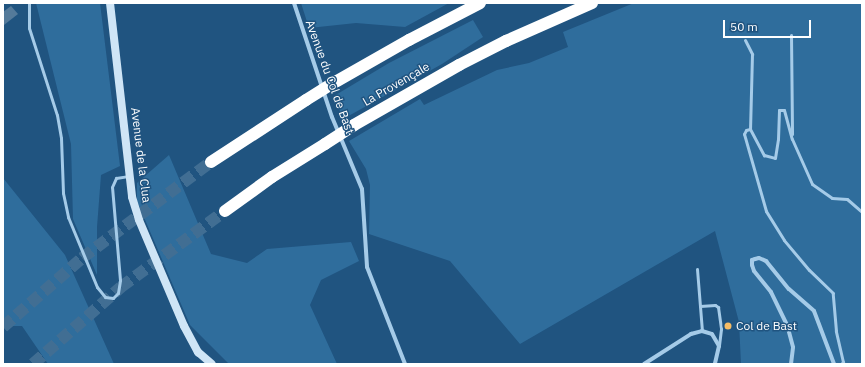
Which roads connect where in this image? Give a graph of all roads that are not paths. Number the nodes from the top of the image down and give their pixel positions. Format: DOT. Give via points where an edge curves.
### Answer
graph roads {
  1 [pos="29,3"];
  2 [pos="110,3"];
  3 [pos="294,3"];
  4 [pos="480,3"];
  5 [pos="592,3"];
  6 [pos="791,35"];
  7 [pos="745,40"];
  8 [pos="750,129"];
  9 [pos="792,139"];
  10 [pos="211,162"];
  11 [pos="130,176"];
  12 [pos="225,211"];
  13 [pos="862,212"];
  14 [pos="697,269"];
  15 [pos="700,306"];
  16 [pos="702,331"];
  17 [pos="719,346"];
  18 [pos="212,364"];
  19 [pos="405,364"];
  20 [pos="644,364"];
  21 [pos="715,364"];
  22 [pos="791,364"];
  23 [pos="834,364"];
  24 [pos="841,364"];
  1 -- 11 [label="lane" via="29,28 58,115 63,194 68,217 97,288 105,296 113,298 118,293 120,280 112,188 116,178"];
  2 -- 11 [label="street, Avenue de la Clua"];
  3 -- 19 [label="street, Avenue du Col de Bast" via="332,118 362,189 367,267"];
  4 -- 10 [label="highway, bridge" via="337,80"];
  5 -- 12 [label="highway, La Provençale, bridge" via="466,61 398,98 272,177"];
  6 -- 9 [label="lane"];
  7 -- 8 [label="lane" via="752,54"];
  8 -- 9 [label="lane" via="764,155 775,158 779,110 784,110"];
  8 -- 24 [label="lane" via="744,134 766,211 784,240 833,293 836,331 843,362"];
  9 -- 13 [label="lane" via="812,184 832,198 847,199"];
  11 -- 18 [label="street, Avenue de la Clua" via="138,220 184,326 198,352"];
  14 -- 15 [label="lane"];
  15 -- 16 [label="lane"];
  15 -- 17 [label="lane" via="718,307 721,329"];
  16 -- 17 [label="street" via="712,334"];
  16 -- 20 [label="street" via="691,334"];
  17 -- 21 [label="street"];
  22 -- 23 [label="street" via="793,347 787,325 771,292 754,270 752,260 759,258 766,261 789,289 814,311"];
}
